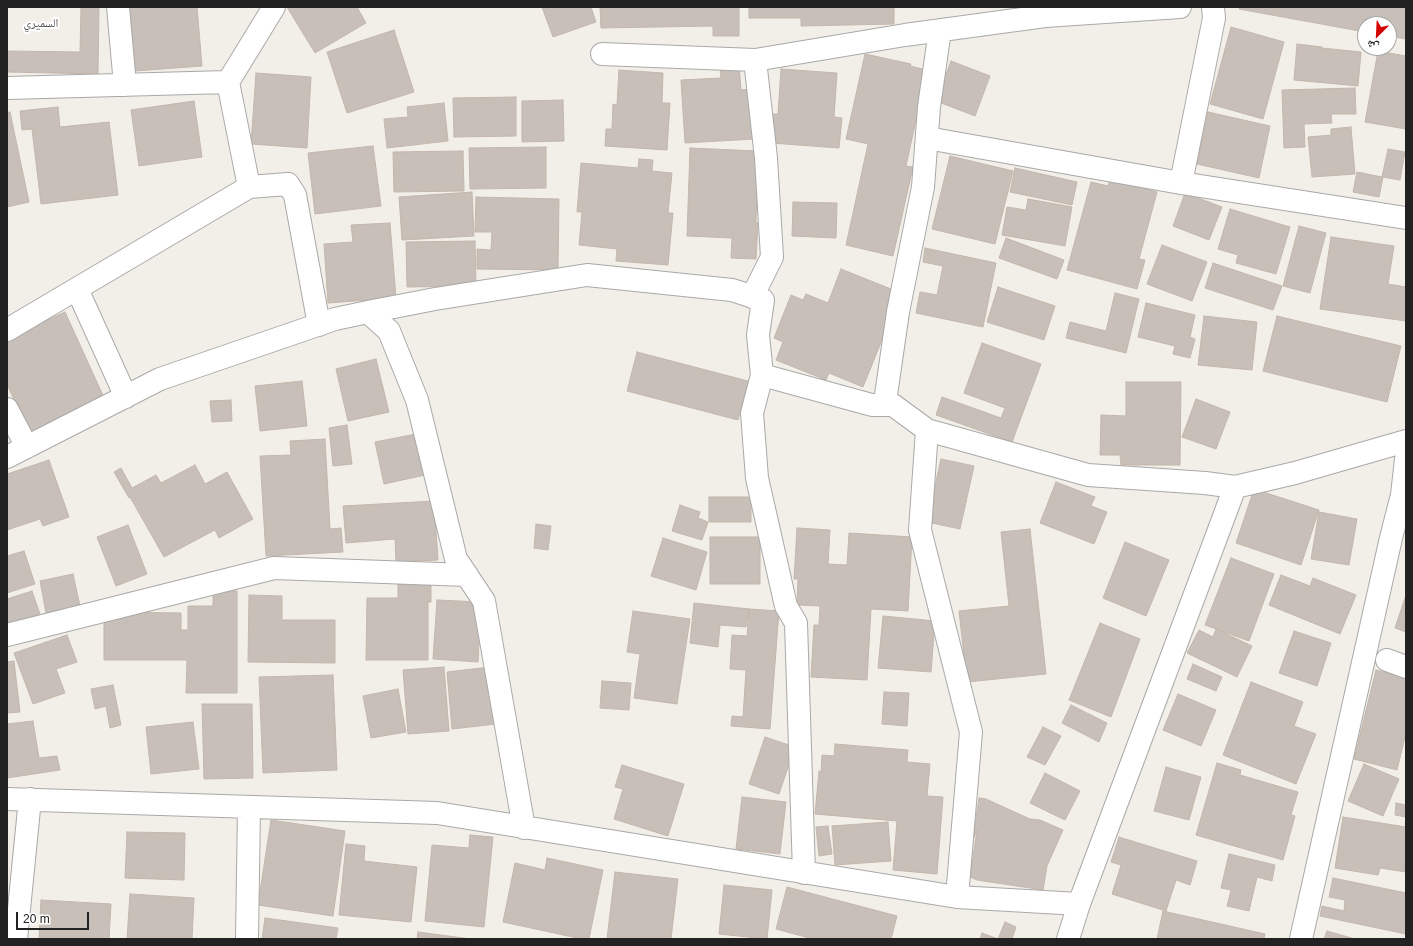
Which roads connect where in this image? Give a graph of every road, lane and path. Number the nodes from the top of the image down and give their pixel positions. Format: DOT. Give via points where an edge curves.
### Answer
graph roads {
  1 [pos="118,7"];
  2 [pos="274,7"];
  3 [pos="1180,7"];
  4 [pos="1213,7"];
  5 [pos="940,30"];
  6 [pos="602,54"];
  7 [pos="755,60"];
  8 [pos="228,82"];
  9 [pos="125,85"];
  10 [pos="7,88"];
  11 [pos="927,138"];
  12 [pos="1181,183"];
  13 [pos="249,187"];
  14 [pos="1406,218"];
  15 [pos="78,289"];
  16 [pos="752,296"];
  17 [pos="368,312"];
  18 [pos="319,325"];
  19 [pos="7,330"];
  20 [pos="762,375"];
  21 [pos="126,397"];
  22 [pos="882,405"];
  23 [pos="7,408"];
  24 [pos="927,430"];
  25 [pos="1406,441"];
  26 [pos="27,447"];
  27 [pos="7,457"];
  28 [pos="1406,459"];
  29 [pos="1235,487"];
  30 [pos="1399,539"];
  31 [pos="467,575"];
  32 [pos="7,636"];
  33 [pos="7,799"];
  34 [pos="30,800"];
  35 [pos="249,807"];
  36 [pos="524,828"];
  37 [pos="804,873"];
  38 [pos="956,897"];
  39 [pos="1079,904"];
  40 [pos="16,939"];
  41 [pos="247,939"];
  42 [pos="1068,939"];
  43 [pos="1302,939"];
  1 -- 9 [label="street"];
  2 -- 8 [label="street"];
  3 -- 5 [label="street" via="1045,16"];
  4 -- 12 [label="street" via="1214,18"];
  5 -- 7 [label="street"];
  5 -- 11 [label="street"];
  6 -- 7 [label="street"];
  7 -- 16 [label="street" via="766,158 772,257"];
  8 -- 9 [label="street"];
  8 -- 13 [label="street"];
  9 -- 10 [label="street"];
  11 -- 12 [label="street"];
  11 -- 22 [label="street" via="923,187 898,312 886,395"];
  12 -- 14 [label="street"];
  13 -- 15 [label="street"];
  13 -- 18 [label="street" via="288,184 295,195"];
  15 -- 19 [label="street"];
  15 -- 21 [label="street"];
  16 -- 17 [label="street" via="732,290 587,275"];
  16 -- 20 [label="street" via="763,300 758,335"];
  17 -- 18 [label="street"];
  17 -- 31 [label="street" via="388,331 417,400 456,559"];
  18 -- 21 [label="street" via="160,379"];
  20 -- 22 [label="street" via="872,405"];
  20 -- 37 [label="street" via="752,413 757,478 786,606 796,623"];
  21 -- 26 [label="street"];
  22 -- 24 [label="street" via="893,405"];
  23 -- 26 [label="street"];
  24 -- 29 [label="street" via="1088,475"];
  24 -- 38 [label="street" via="920,530 971,732"];
  25 -- 29 [label="street" via="1295,473"];
  26 -- 27 [label="street"];
  28 -- 30 [label="street"];
  29 -- 39 [label="street"];
  30 -- 43 [label="street"];
  31 -- 32 [label="street" via="274,568"];
  31 -- 36 [label="street" via="484,601"];
  33 -- 34 [label="street"];
  34 -- 35 [label="street"];
  34 -- 40 [label="street"];
  35 -- 36 [label="street" via="437,814"];
  35 -- 41 [label="street"];
  36 -- 37 [label="street"];
  37 -- 38 [label="street"];
  38 -- 39 [label="street"];
  39 -- 42 [label="street"];
}
